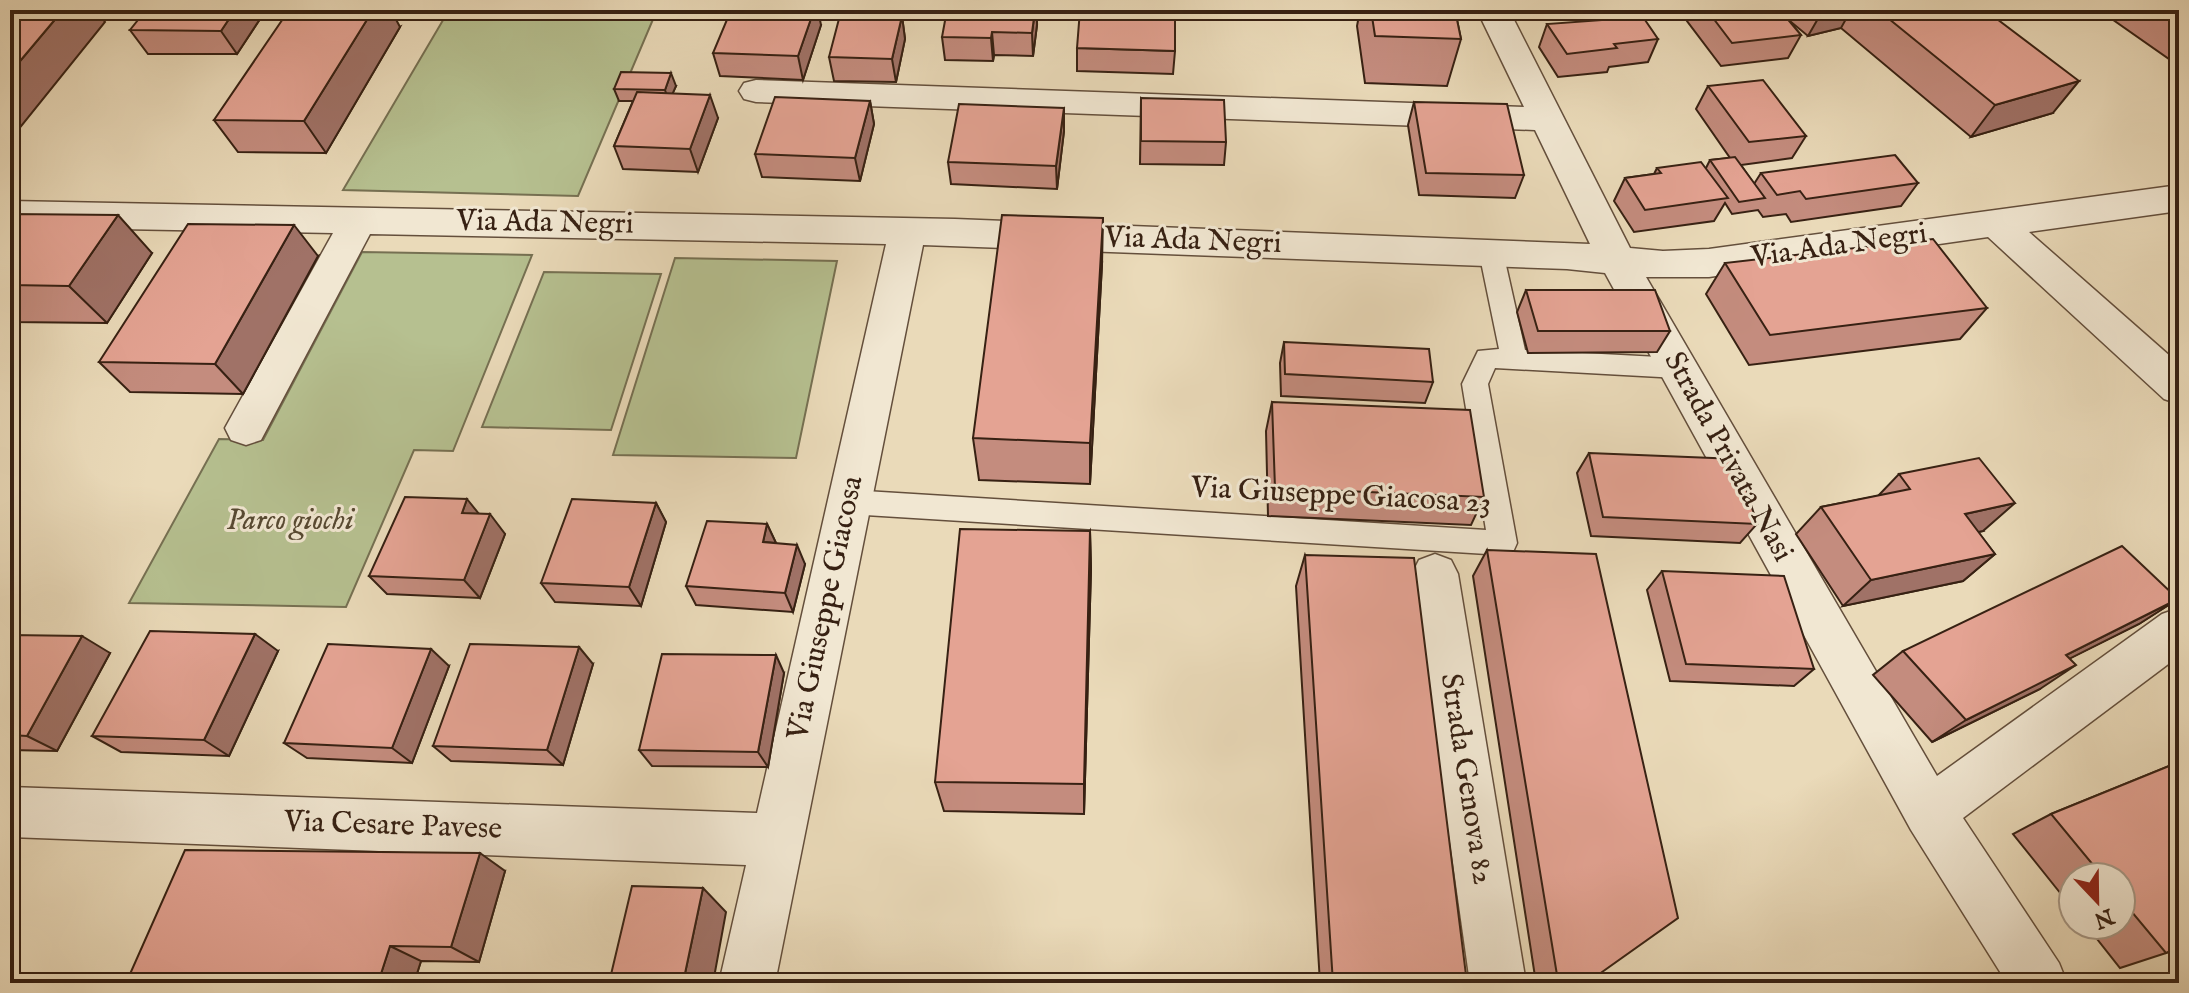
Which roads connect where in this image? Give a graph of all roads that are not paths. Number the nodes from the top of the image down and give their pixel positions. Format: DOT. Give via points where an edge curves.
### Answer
graph roads {
  1 [pos="1493,10"];
  2 [pos="756,91"];
  3 [pos="1547,119"];
  4 [pos="2179,198"];
  5 [pos="10,214"];
  6 [pos="359,219"];
  7 [pos="1997,224"];
  8 [pos="907,232"];
  9 [pos="1491,252"];
  10 [pos="1617,260"];
  11 [pos="1514,359"];
  12 [pos="1678,368"];
  13 [pos="2179,388"];
  14 [pos="246,428"];
  15 [pos="849,502"];
  16 [pos="1435,574"];
  17 [pos="2179,629"];
  18 [pos="10,812"];
  19 [pos="1929,812"];
  20 [pos="776,840"];
  21 [pos="747,983"];
  22 [pos="1498,983"];
  23 [pos="2039,983"];
  1 -- 3 [label="street, Strada Privata Nasi"];
  2 -- 3 [label="street"];
  3 -- 10 [label="street, Strada Privata Nasi"];
  4 -- 7 [label="street, Via Ada Negri"];
  5 -- 6 [label="street, Via Ada Negri"];
  6 -- 8 [label="street, Via Ada Negri"];
  6 -- 14 [label="street"];
  7 -- 10 [label="street, Via Ada Negri" via="1709,263"];
  7 -- 13 [label="street"];
  8 -- 9 [label="street, Via Ada Negri"];
  8 -- 15 [label="street, Via Giuseppe Giacosa"];
  9 -- 10 [label="street, Via Ada Negri"];
  9 -- 11 [label="lane"];
  10 -- 12 [label="street, Strada Privata Nasi"];
  11 -- 12 [label="lane, Via Giuseppe Giacosa 23"];
  11 -- 15 [label="lane, Via Giuseppe Giacosa 23" via="1487,358 1475,384 1503,543"];
  12 -- 19 [label="street, Strada Privata Nasi"];
  15 -- 20 [label="street, Via Giuseppe Giacosa"];
  16 -- 22 [label="street, Strada Genova 82"];
  17 -- 19 [label="street"];
  18 -- 20 [label="street, Via Cesare Pavese"];
  19 -- 23 [label="street, Strada Privata Nasi"];
  20 -- 21 [label="street, Via Giuseppe Giacosa"];
}
